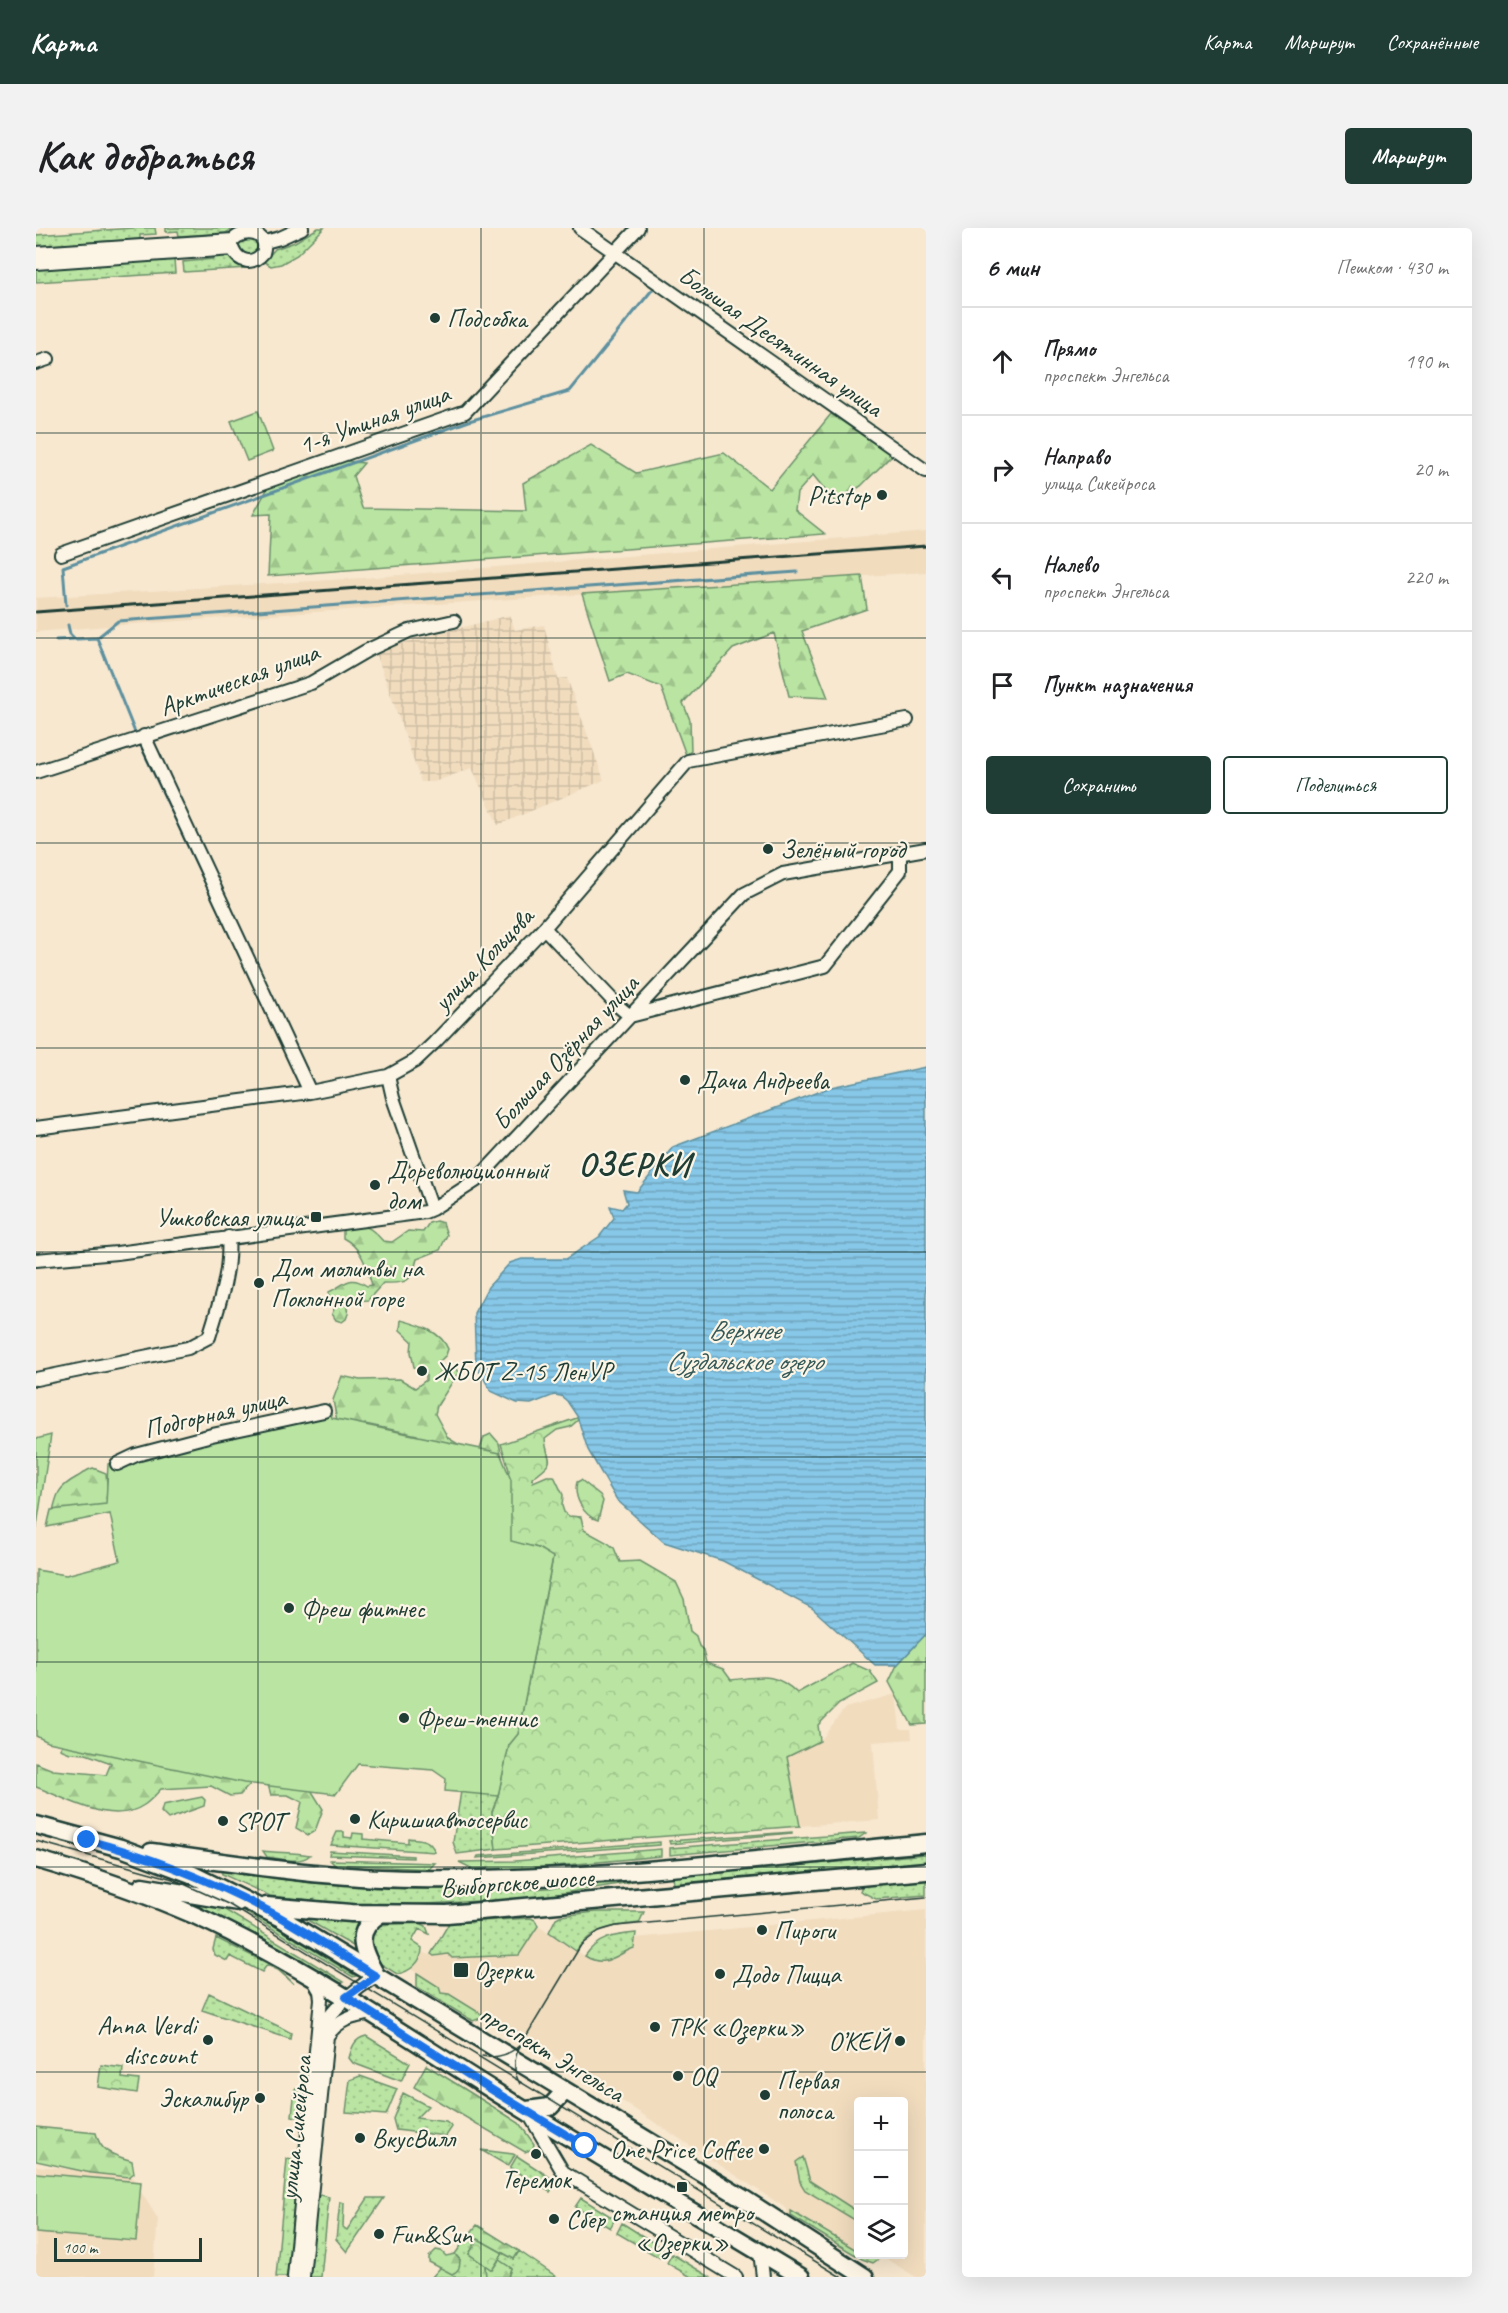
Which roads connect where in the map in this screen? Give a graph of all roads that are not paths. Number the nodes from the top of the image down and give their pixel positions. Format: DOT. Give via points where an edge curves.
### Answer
graph roads {
  1 [pos="302,228"];
  2 [pos="580,228"];
  3 [pos="638,228"];
  4 [pos="265,242"];
  5 [pos="233,244"];
  6 [pos="36,253"];
  7 [pos="617,253"];
  8 [pos="36,263"];
  9 [pos="926,471"];
  10 [pos="61,554"];
  11 [pos="454,621"];
  12 [pos="907,720"];
  13 [pos="144,736"];
  14 [pos="36,771"];
  15 [pos="926,849"];
  16 [pos="900,853"];
  17 [pos="544,928"];
  18 [pos="630,1016"];
  19 [pos="388,1076"];
  20 [pos="310,1092"];
  21 [pos="36,1128"];
  22 [pos="432,1209"];
  23 [pos="228,1238"];
  24 [pos="36,1260"];
  25 [pos="36,1379"];
  26 [pos="324,1411"];
  27 [pos="117,1464"];
  28 [pos="36,1825"];
  29 [pos="926,1843"];
  30 [pos="121,1848"];
  31 [pos="36,1859"];
  32 [pos="637,1870"];
  33 [pos="926,1871"];
  34 [pos="112,1881"];
  35 [pos="638,1898"];
  36 [pos="254,1904"];
  37 [pos="380,1914"];
  38 [pos="376,1976"];
  39 [pos="312,1978"];
  40 [pos="346,1997"];
  41 [pos="373,2013"];
  42 [pos="318,2033"];
  43 [pos="565,2091"];
  44 [pos="527,2110"];
  45 [pos="760,2252"];
  46 [pos="294,2277"];
  47 [pos="303,2277"];
  48 [pos="736,2277"];
  49 [pos="763,2277"];
  50 [pos="801,2277"];
  51 [pos="865,2277"];
  1 -- 4 [label="street"];
  2 -- 7 [label="street, Большая Десятинная улица"];
  3 -- 7 [label="street, 1-я Утиная улица"];
  4 -- 5 [label="street" via="260,233 250,229 240,231"];
  4 -- 5 [label="street" via="263,253 249,261 238,258"];
  5 -- 6 [label="street"];
  5 -- 8 [label="street"];
  7 -- 9 [label="street, Большая Десятинная улица"];
  7 -- 10 [label="street, 1-я Утиная улица" via="465,412"];
  11 -- 13 [label="street, Арктическая улица" via="409,631 311,683"];
  12 -- 17 [label="street, улица Кольцова" via="688,761"];
  13 -- 14 [label="street, Арктическая улица"];
  13 -- 20 [label="street"];
  15 -- 16 [label="street, Большая Озёрная улица"];
  16 -- 18 [label="street, Большая Озёрная улица" via="783,874 744,894"];
  16 -- 18 [label="street" via="900,872 825,966"];
  17 -- 18 [label="street"];
  17 -- 19 [label="street, улица Кольцова" via="415,1061"];
  18 -- 22 [label="street, Большая Озёрная улица" via="477,1180"];
  19 -- 20 [label="street, улица Кольцова"];
  19 -- 22 [label="street"];
  20 -- 21 [label="street, улица Кольцова"];
  22 -- 23 [label="street, Большая Озёрная улица"];
  23 -- 24 [label="street, Большая Озёрная улица"];
  23 -- 25 [label="street" via="223,1292 209,1337 188,1348"];
  26 -- 27 [label="street, Подгорная улица" via="146,1452"];
  28 -- 30 [label="main road, проспект Энгельса"];
  29 -- 32 [label="main road, Выборгское шоссе"];
  30 -- 32 [label="main road, Выборгское шоссе" via="289,1870 391,1878 502,1879"];
  30 -- 36 [label="main road, проспект Энгельса" via="191,1874"];
  31 -- 34 [label="main road"];
  32 -- 35 [label="main road" via="647,1883"];
  33 -- 35 [label="main road, Выборгское шоссе"];
  34 -- 36 [label="main road, Выборгское шоссе"];
  34 -- 39 [label="main road" via="217,1926"];
  35 -- 37 [label="main road, Выборгское шоссе" via="447,1914"];
  36 -- 37 [label="main road, Выборгское шоссе"];
  36 -- 38 [label="main road, проспект Энгельса"];
  37 -- 38 [label="main road" via="368,1923 362,1940 366,1959"];
  38 -- 40 [label="street, улица Сикейроса"];
  38 -- 43 [label="main road, проспект Энгельса"];
  39 -- 40 [label="main road"];
  39 -- 42 [label="street, улица Сикейроса" via="321,1999"];
  40 -- 41 [label="main road"];
  40 -- 42 [label="street, улица Сикейроса"];
  41 -- 44 [label="main road"];
  41 -- 47 [label="street, улица Сикейроса" via="345,2019 327,2036"];
  42 -- 46 [label="street, улица Сикейроса"];
  43 -- 44 [label="main road" via="550,2107"];
  43 -- 51 [label="main road, проспект Энгельса"];
  44 -- 45 [label="main road"];
  44 -- 48 [label="street" via="563,2172"];
  45 -- 49 [label="street"];
  45 -- 50 [label="main road"];
}
